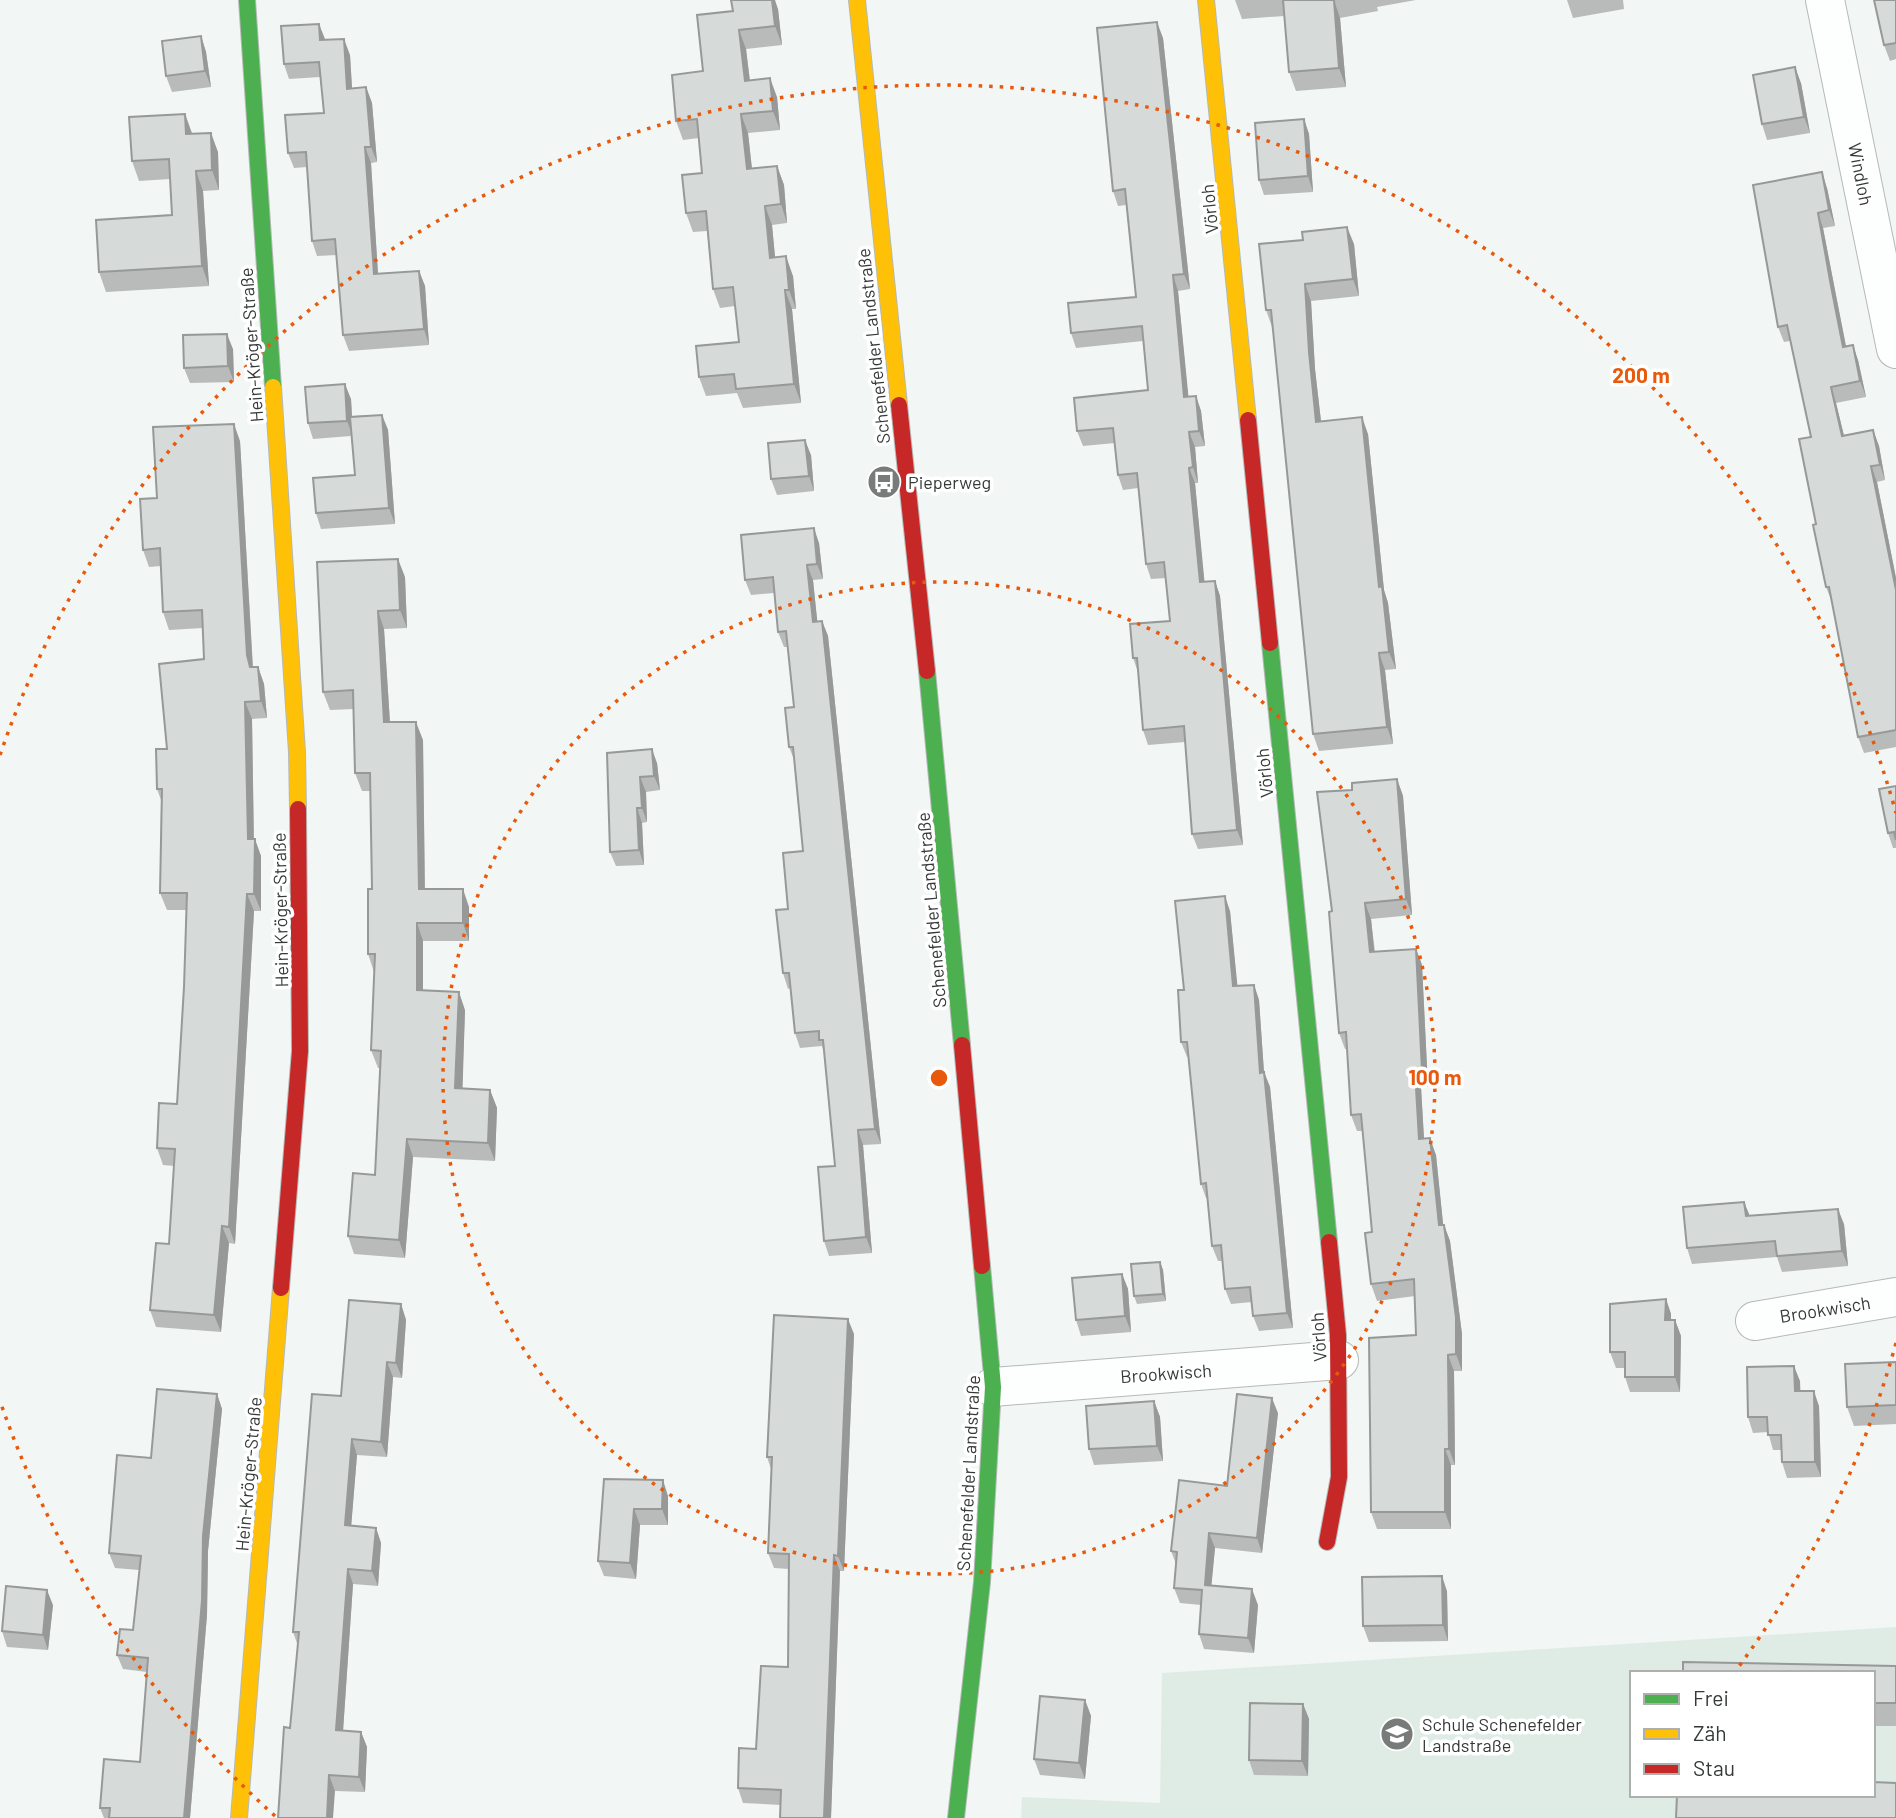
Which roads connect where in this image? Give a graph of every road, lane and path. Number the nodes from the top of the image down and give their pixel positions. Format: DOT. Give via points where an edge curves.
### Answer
graph roads {
  1 [pos="247,0"];
  2 [pos="857,0"];
  3 [pos="1206,0"];
  4 [pos="1825,0"];
  5 [pos="1896,349"];
  6 [pos="1896,1297"];
  7 [pos="1755,1321"];
  8 [pos="1339,1360"];
  9 [pos="993,1387"];
  10 [pos="1327,1542"];
  11 [pos="239,1818"];
  12 [pos="956,1818"];
  1 -- 11 [label="street, Hein-Kröger-Straße" via="297,752 300,1051"];
  2 -- 9 [label="street, Schenefelder Landstraße" via="937,766"];
  3 -- 8 [label="street, Vörloh"];
  4 -- 5 [label="street, Windloh"];
  6 -- 7 [label="street, Brookwisch"];
  8 -- 9 [label="street, Brookwisch"];
  8 -- 10 [label="street, Vörloh" via="1339,1477"];
  9 -- 12 [label="street, Schenefelder Landstraße" via="982,1582"];
}
